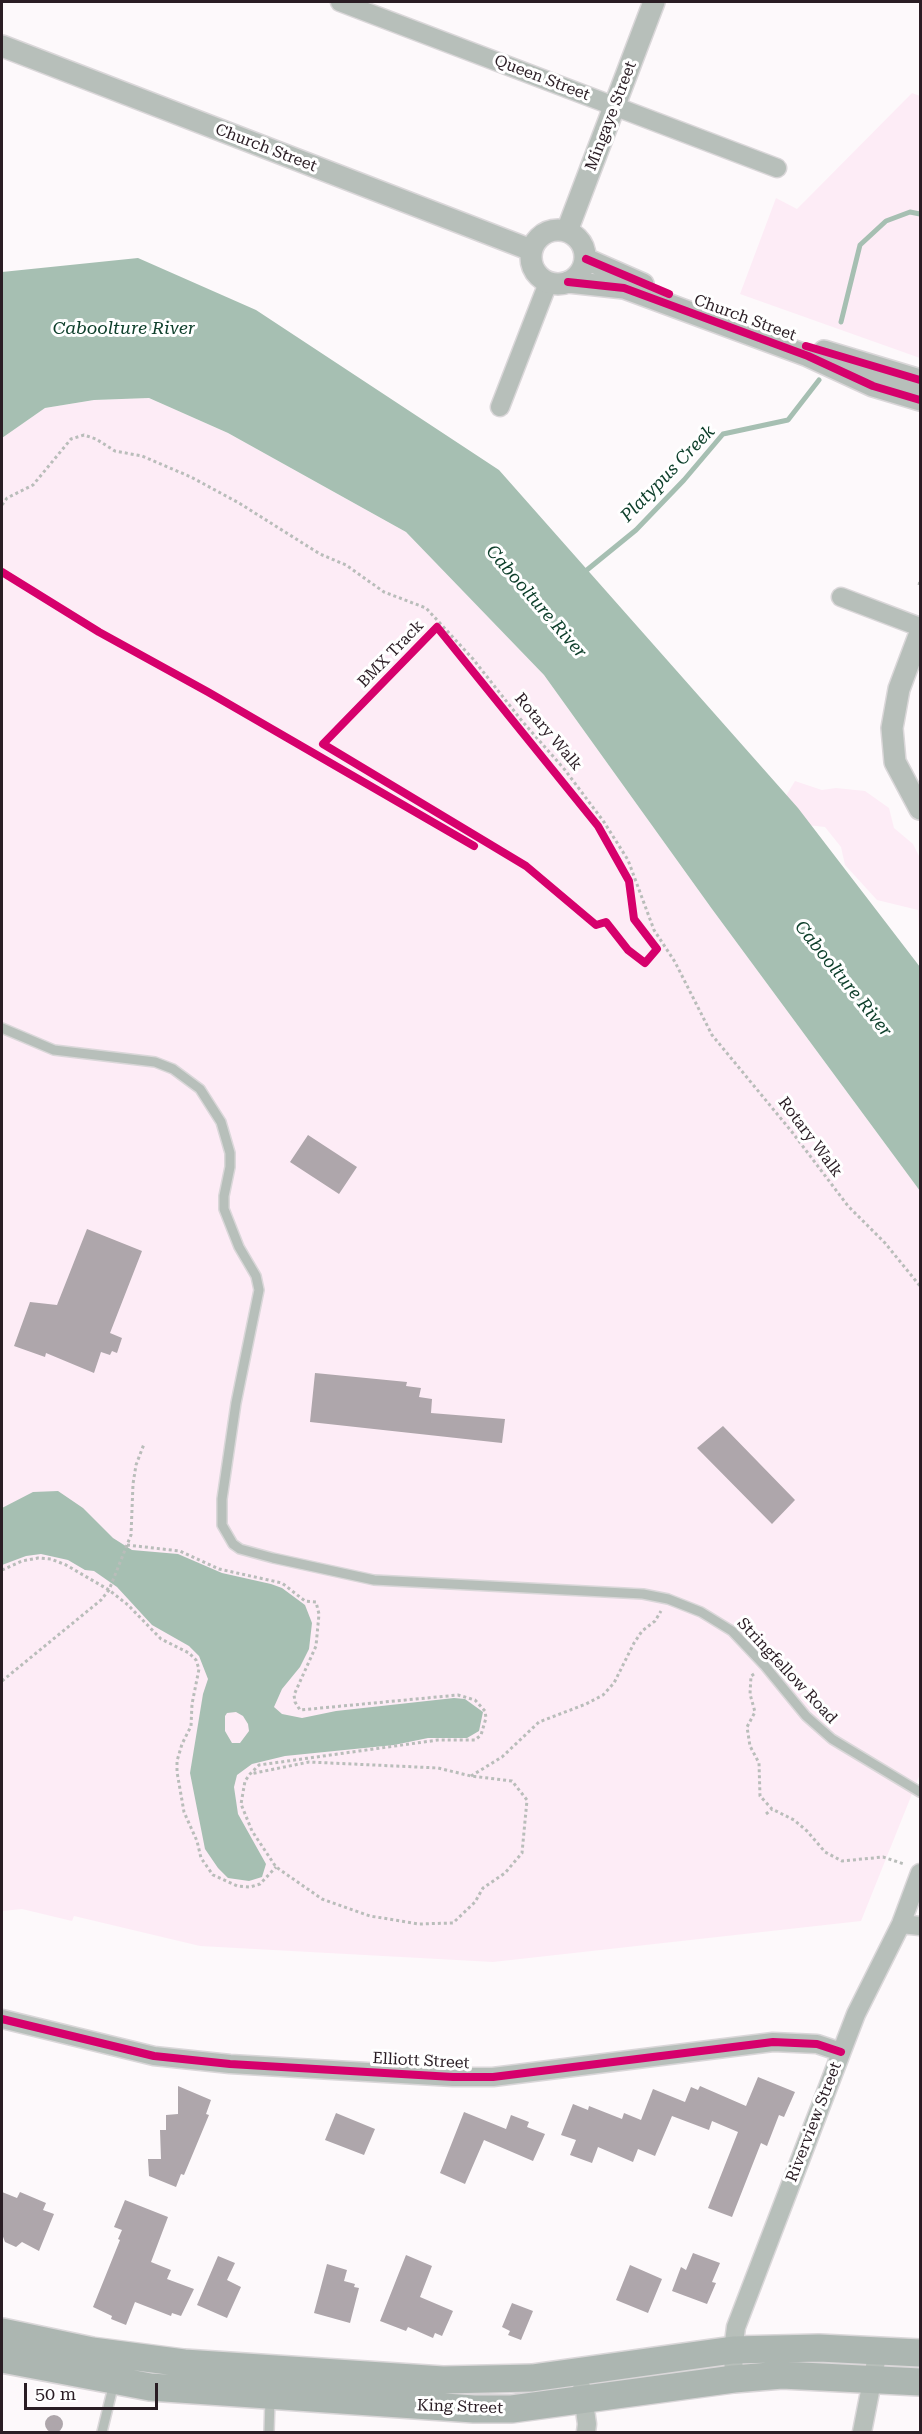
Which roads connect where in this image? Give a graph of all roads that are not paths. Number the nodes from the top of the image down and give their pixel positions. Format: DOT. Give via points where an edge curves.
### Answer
graph roads {
  1 [pos="340,2"];
  2 [pos="654,2"];
  3 [pos="2,46"];
  4 [pos="615,107"];
  5 [pos="777,168"];
  6 [pos="567,231"];
  7 [pos="531,250"];
  8 [pos="586,259"];
  9 [pos="558,282"];
  10 [pos="877,377"];
  11 [pos="921,380"];
  12 [pos="921,400"];
  13 [pos="500,407"];
  14 [pos="841,597"];
  15 [pos="921,627"];
  16 [pos="921,633"];
  17 [pos="921,809"];
  18 [pos="2,1028"];
  19 [pos="921,1792"];
  20 [pos="915,1869"];
  21 [pos="901,1924"];
  22 [pos="921,1926"];
  23 [pos="2,2019"];
  24 [pos="841,2052"];
  25 [pos="2,2332"];
  26 [pos="733,2350"];
  27 [pos="878,2351"];
  28 [pos="921,2353"];
  29 [pos="2,2359"];
  30 [pos="579,2373"];
  31 [pos="734,2379"];
  32 [pos="872,2379"];
  33 [pos="115,2382"];
  34 [pos="921,2382"];
  35 [pos="270,2397"];
  36 [pos="585,2400"];
  37 [pos="102,2433"];
  38 [pos="270,2433"];
  39 [pos="586,2433"];
  40 [pos="862,2433"];
  1 -- 4 [label="street, Queen Street"];
  2 -- 4 [label="street, Mingaye Street"];
  3 -- 7 [label="street, Church Street"];
  4 -- 5 [label="street, Queen Street"];
  4 -- 6 [label="street, Mingaye Street"];
  6 -- 7 [label="street" via="549,231"];
  6 -- 8 [label="street" via="581,242"];
  7 -- 9 [label="street" via="536,273"];
  8 -- 9 [label="street" via="581,273"];
  8 -- 10 [label="street, Church Street"];
  9 -- 10 [label="street, Church Street" via="624,288 808,356"];
  9 -- 13 [label="street"];
  10 -- 11 [label="street"];
  10 -- 12 [label="street"];
  14 -- 15 [label="street"];
  16 -- 17 [label="street" via="899,689 892,728 895,762"];
  18 -- 19 [label="lane, Stringfellow Road" via="54,1050 148,1061 173,1069 200,1089 221,1122 230,1153 225,1209 259,1290 222,1499 222,1525 233,1544 273,1558 374,1580 643,1594 668,1599 732,1631 806,1716 832,1739"];
  20 -- 21 [label="street, Riverview Street"];
  21 -- 22 [label="street"];
  21 -- 24 [label="street, Riverview Street"];
  23 -- 24 [label="street, Elliott Street" via="154,2056 453,2077 493,2077 773,2042 817,2044"];
  24 -- 26 [label="street, Riverview Street" via="736,2327"];
  25 -- 30 [label="main road, King Street" via="92,2351 223,2367 443,2380 512,2380"];
  26 -- 27 [label="main road, King Street"];
  26 -- 30 [label="main road, King Street"];
  26 -- 31 [label="street, Riverview Street"];
  27 -- 28 [label="main road, King Street"];
  27 -- 32 [label="street"];
  29 -- 33 [label="main road, King Street"];
  30 -- 36 [label="street"];
  31 -- 32 [label="main road, King Street"];
  31 -- 36 [label="main road, King Street"];
  32 -- 34 [label="main road, King Street"];
  32 -- 40 [label="street"];
  33 -- 35 [label="main road, King Street"];
  33 -- 37 [label="lane"];
  35 -- 36 [label="main road, King Street" via="474,2409 512,2409"];
  35 -- 38 [label="lane"];
  36 -- 39 [label="street"];
}
